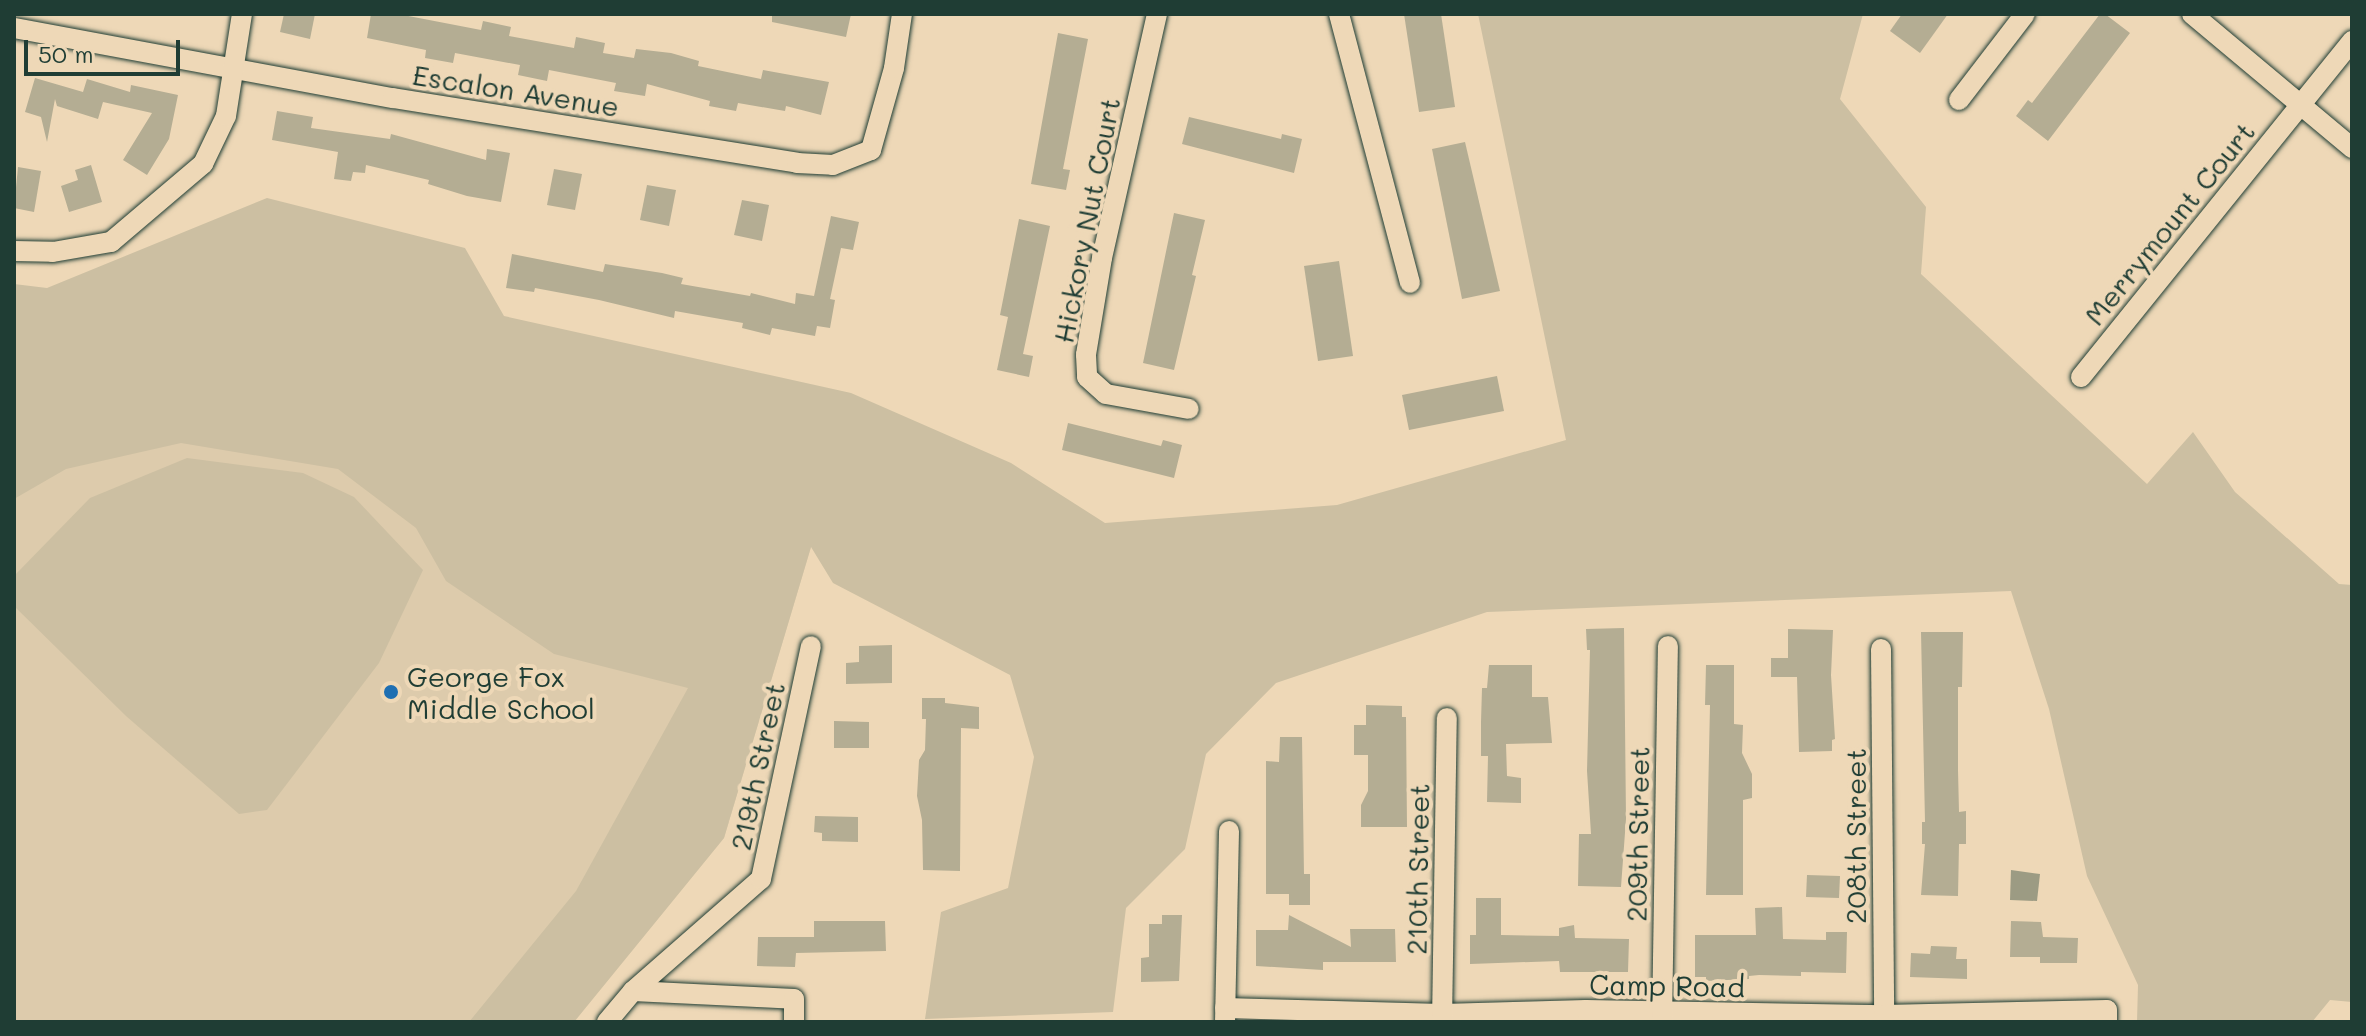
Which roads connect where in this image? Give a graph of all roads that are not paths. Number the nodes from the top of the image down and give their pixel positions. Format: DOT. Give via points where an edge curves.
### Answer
graph roads {
  1 [pos="242,14"];
  2 [pos="902,14"];
  3 [pos="1157,14"];
  4 [pos="1339,14"];
  5 [pos="2025,14"];
  6 [pos="2192,14"];
  7 [pos="14,28"];
  8 [pos="2352,41"];
  9 [pos="235,69"];
  10 [pos="1959,100"];
  11 [pos="2301,104"];
  12 [pos="2352,148"];
  13 [pos="14,251"];
  14 [pos="1410,283"];
  15 [pos="2081,377"];
  16 [pos="1189,409"];
  17 [pos="811,646"];
  18 [pos="1668,646"];
  19 [pos="1881,649"];
  20 [pos="1447,718"];
  21 [pos="1229,831"];
  22 [pos="633,991"];
  23 [pos="1225,1015"];
  24 [pos="2107,1016"];
  25 [pos="1442,1018"];
  26 [pos="1662,1018"];
  27 [pos="1884,1018"];
  28 [pos="607,1022"];
  29 [pos="794,1022"];
  1 -- 9 [label="street"];
  2 -- 9 [label="street, Escalon Avenue" via="894,68 871,150 833,165 408,101"];
  3 -- 16 [label="street, Hickory Nut Court" via="1102,258 1087,377 1106,394"];
  4 -- 14 [label="street"];
  5 -- 10 [label="street"];
  6 -- 11 [label="street"];
  7 -- 9 [label="street, Escalon Avenue"];
  8 -- 11 [label="street, Merrymount Court"];
  9 -- 13 [label="street" via="226,116 203,164 148,214 111,242 53,252"];
  11 -- 12 [label="street"];
  11 -- 15 [label="street, Merrymount Court"];
  17 -- 22 [label="street, 219th Street" via="761,879"];
  18 -- 26 [label="street, 209th Street"];
  19 -- 27 [label="street, 208th Street"];
  20 -- 25 [label="street, 210th Street"];
  21 -- 23 [label="street"];
  22 -- 28 [label="street, 219th Street"];
  22 -- 29 [label="street" via="794,999"];
  23 -- 25 [label="street, Camp Road"];
  24 -- 27 [label="street, Camp Road"];
  25 -- 26 [label="street, Camp Road" via="1586,1010"];
  26 -- 27 [label="street, Camp Road"];
}
